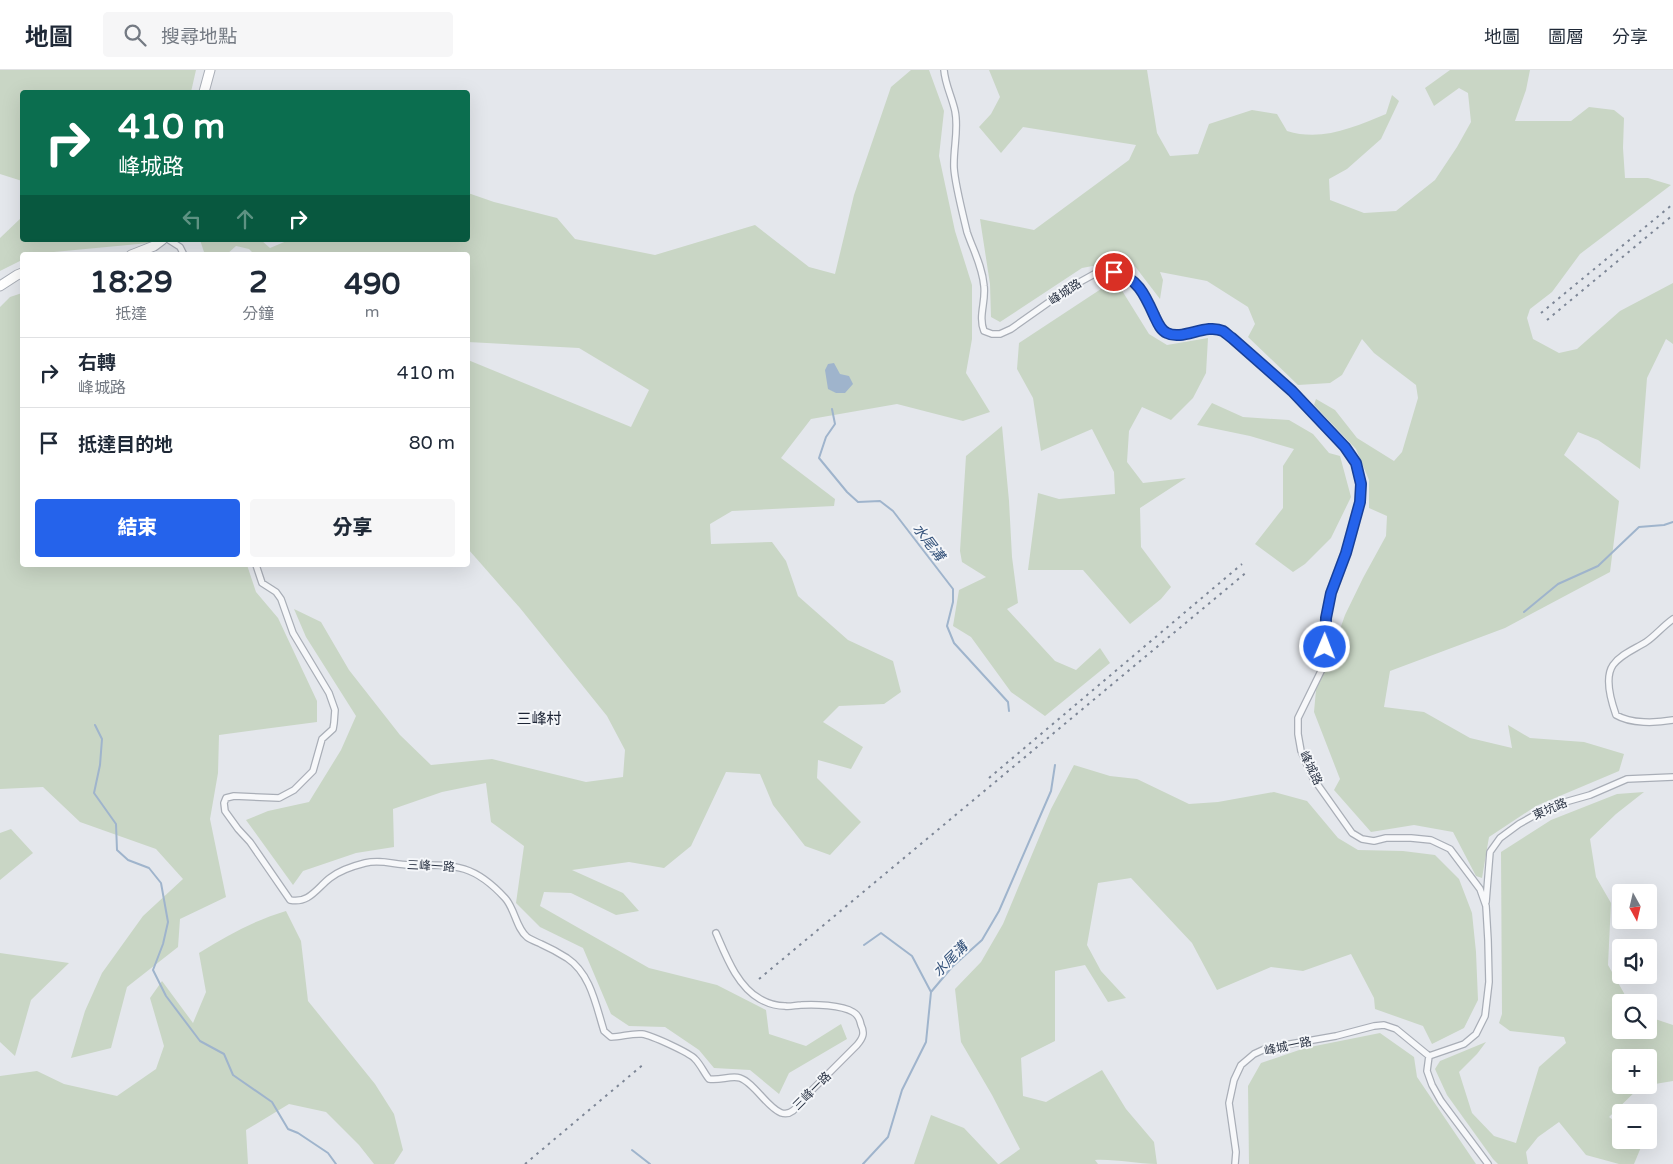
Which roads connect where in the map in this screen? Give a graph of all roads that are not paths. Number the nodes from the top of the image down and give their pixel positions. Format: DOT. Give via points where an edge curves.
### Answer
graph roads {
  1 [pos="210,70"];
  2 [pos="944,70"];
  3 [pos="205,90"];
  4 [pos="159,242"];
  5 [pos="173,242"];
  6 [pos="139,252"];
  7 [pos="183,252"];
  8 [pos="20,274"];
  9 [pos="0,286"];
  10 [pos="257,567"];
  11 [pos="1673,619"];
  12 [pos="1673,720"];
  13 [pos="1673,777"];
  14 [pos="1486,906"];
  15 [pos="716,933"];
  16 [pos="1430,1056"];
  17 [pos="1235,1164"];
  18 [pos="1488,1164"];
  1 -- 3 [label="street"];
  2 -- 14 [label="street, 峰城路" via="955,110 954,170 984,286 981,322 984,331 1000,334 1011,329 1069,288 1098,272 1125,274 1140,289 1164,332 1173,336 1204,330 1223,331 1292,391 1356,463 1361,484 1360,502 1331,593 1326,618 1324,665 1298,718 1301,751 1313,778 1352,833 1374,841 1386,838 1431,840 1450,849 1480,889"];
  4 -- 6 [label="street"];
  5 -- 7 [label="street"];
  8 -- 9 [label="street"];
  10 -- 15 [label="street, 三峰一路" via="262,583 281,599 294,633 329,693 335,710 333,729 322,739 313,771 294,790 279,798 234,796 226,798 224,803 225,811 290,900 306,899 331,877 366,863 382,861 464,868 479,875 506,899 528,938 568,958 579,968 586,978 604,1031 611,1037 645,1034 694,1058 709,1079 739,1078 748,1082 770,1106 788,1114 796,1110 863,1038 861,1022 846,1009 820,1005 785,1006 759,999 732,967"];
  11 -- 12 [label="street" via="1614,664 1610,690 1616,715 1621,718 1659,723"];
  13 -- 14 [label="street, 東坑路" via="1627,779 1551,806 1519,824 1500,838 1490,852"];
  14 -- 16 [label="street, 峰城路" via="1489,982 1485,1016 1476,1034 1464,1044"];
  16 -- 17 [label="street, 峰城一路" via="1396,1029 1384,1025 1267,1048 1254,1054 1241,1065 1229,1103"];
  16 -- 18 [label="street" via="1427,1071 1432,1085"];
}
